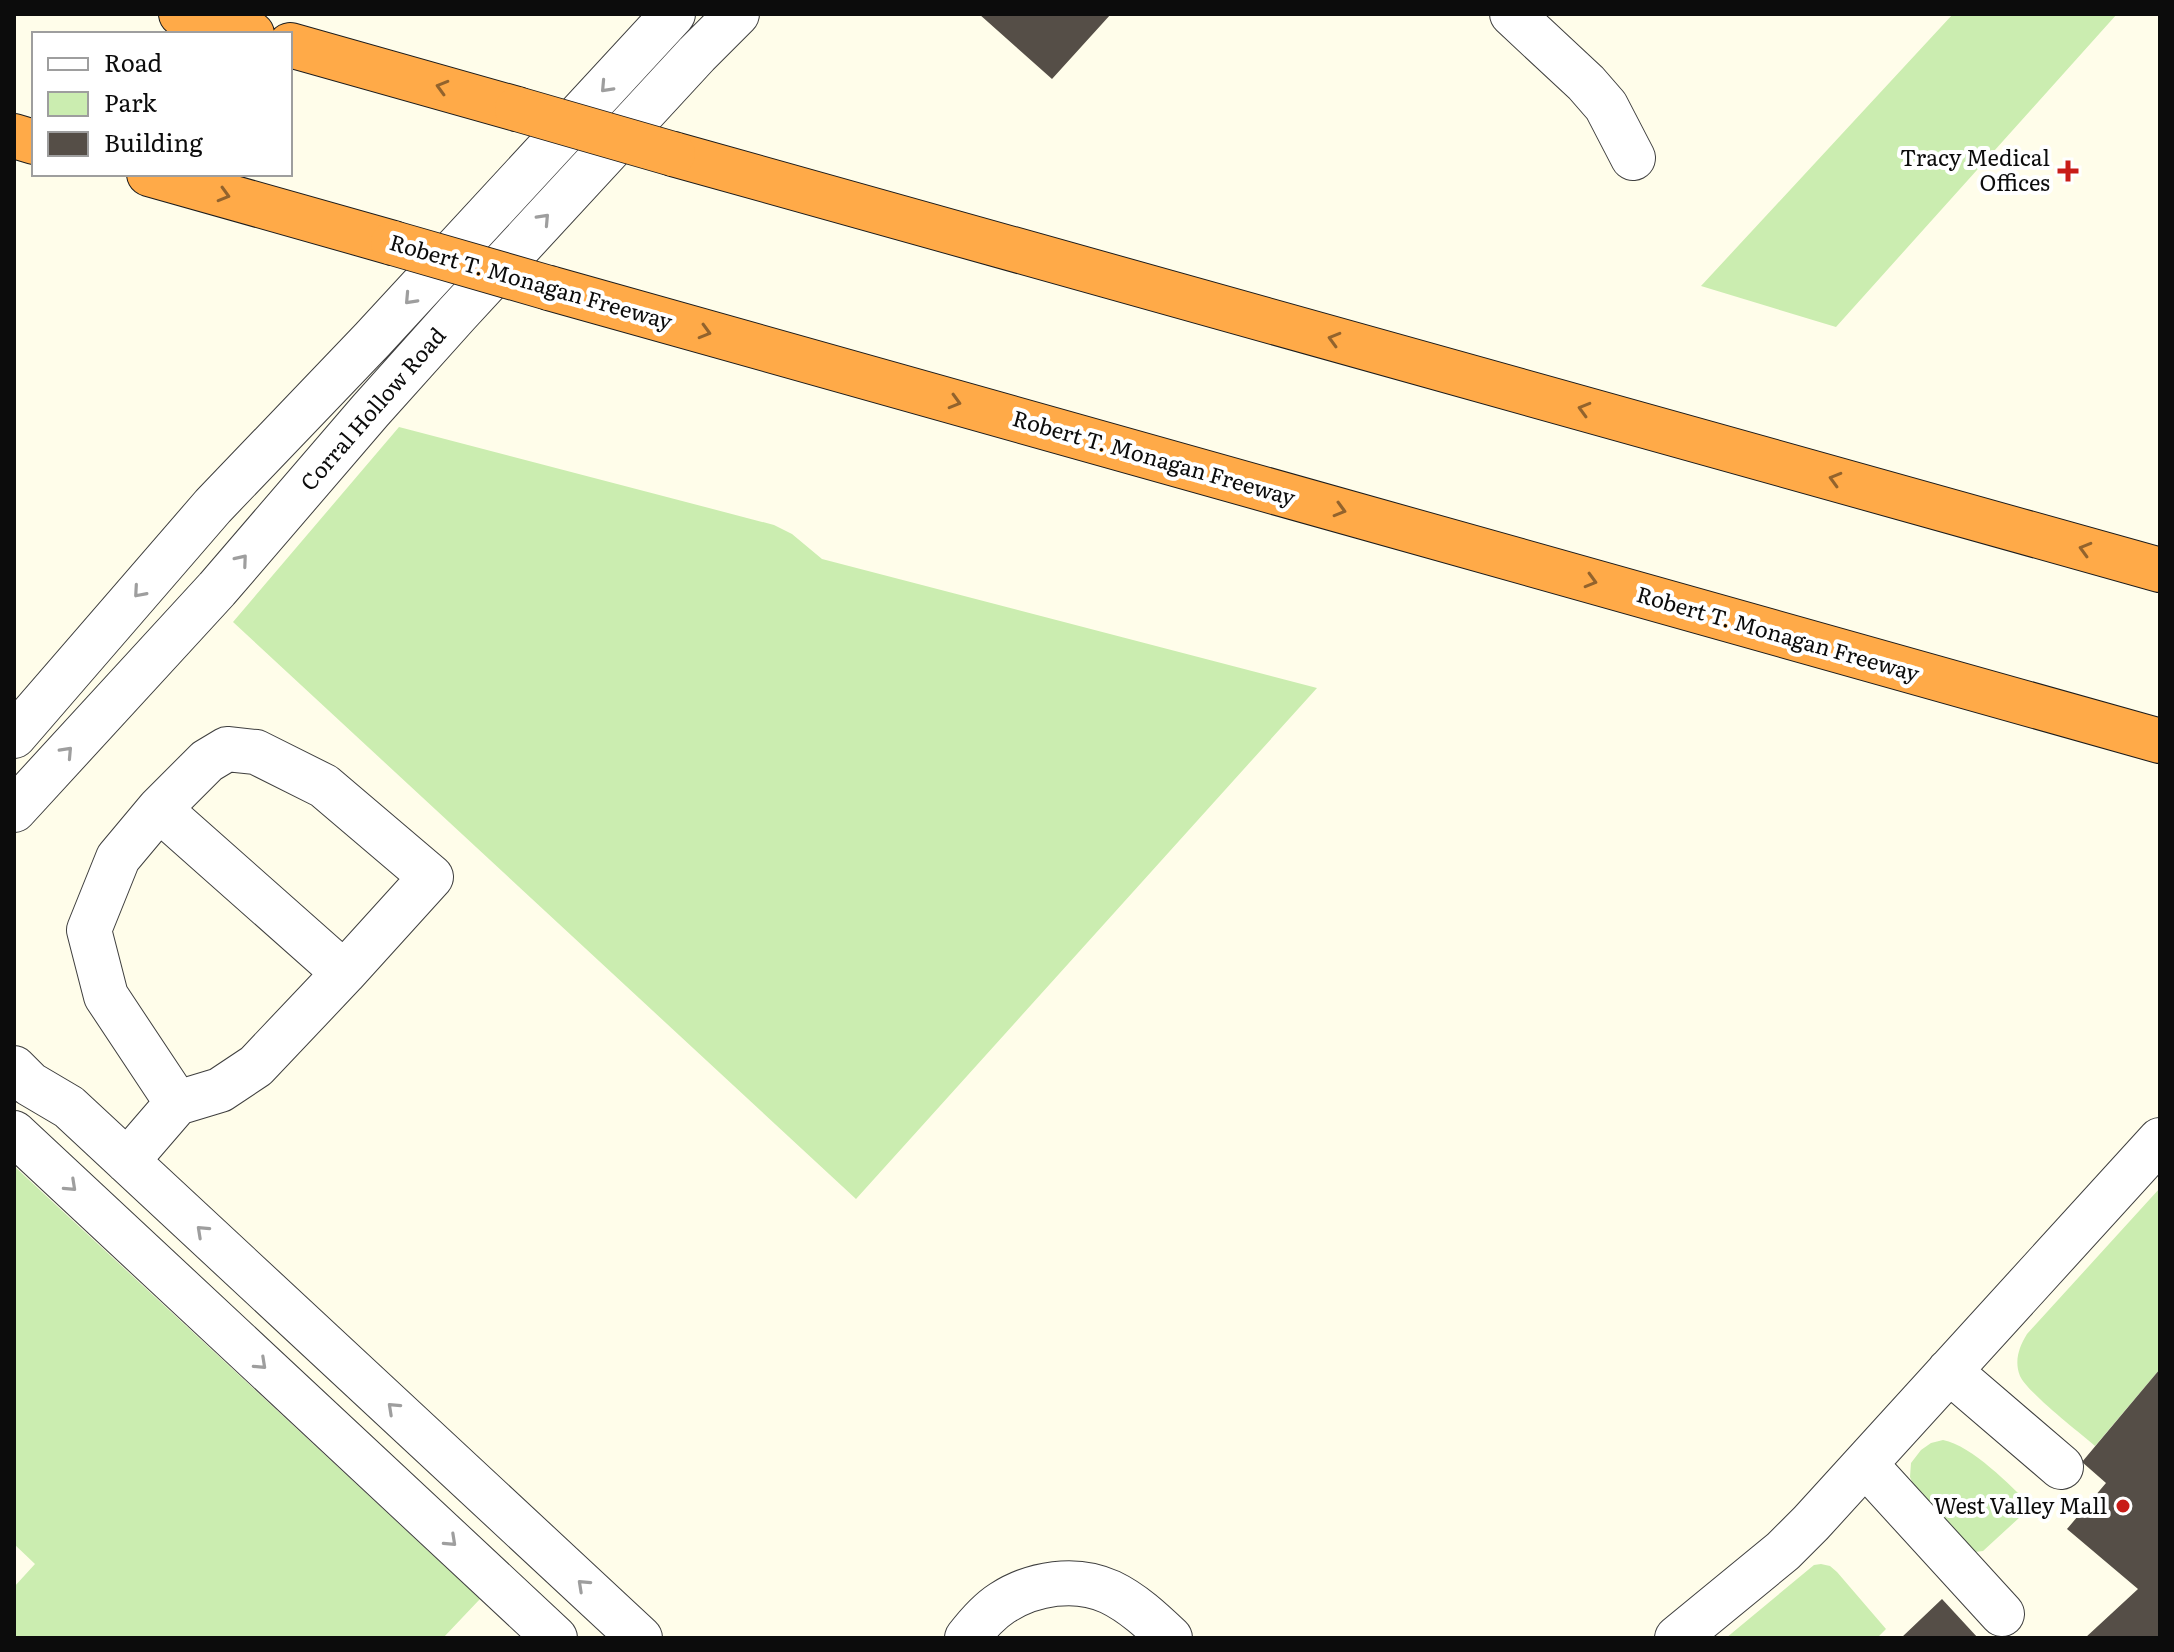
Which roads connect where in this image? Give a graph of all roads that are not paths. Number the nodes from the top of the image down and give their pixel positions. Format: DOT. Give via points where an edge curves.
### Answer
graph roads {
  1 [pos="181,14"];
  2 [pos="737,14"];
  3 [pos="1512,14"];
  4 [pos="658,19"];
  5 [pos="245,32"];
  6 [pos="292,46"];
  7 [pos="1633,158"];
  8 [pos="156,176"];
  9 [pos="2160,570"];
  10 [pos="14,736"];
  11 [pos="2160,741"];
  12 [pos="159,809"];
  13 [pos="14,810"];
  14 [pos="344,973"];
  15 [pos="14,1040"];
  16 [pos="14,1068"];
  17 [pos="177,1103"];
  18 [pos="69,1107"];
  19 [pos="14,1133"];
  20 [pos="2160,1140"];
  21 [pos="127,1161"];
  22 [pos="1949,1371"];
  23 [pos="1865,1464"];
  24 [pos="2061,1467"];
  25 [pos="2002,1614"];
  26 [pos="555,1638"];
  27 [pos="640,1638"];
  28 [pos="967,1638"];
  29 [pos="1170,1638"];
  30 [pos="1677,1638"];
  1 -- 5 [label="highway"];
  13 -- 2 [label="street, Corral Hollow Road, one-way" via="217,589 447,324"];
  3 -- 7 [label="street" via="1606,106"];
  4 -- 10 [label="street, Corral Hollow Road, one-way" via="372,340 213,506"];
  9 -- 6 [label="highway, one-way, bridge"];
  8 -- 11 [label="highway, Robert T. Monagan Freeway, one-way, bridge"];
  12 -- 14 [label="street"];
  12 -- 14 [label="street" via="207,761 227,749 256,752 324,786 431,877"];
  12 -- 17 [label="street" via="118,858 89,930 106,996"];
  14 -- 17 [label="street" via="256,1066 220,1090"];
  15 -- 18 [label="street" via="45,1068"];
  16 -- 18 [label="street"];
  17 -- 21 [label="street"];
  18 -- 21 [label="street"];
  19 -- 26 [label="street, one-way"];
  20 -- 22 [label="street"];
  27 -- 21 [label="street, one-way"];
  22 -- 23 [label="street"];
  22 -- 24 [label="street"];
  23 -- 25 [label="street"];
  23 -- 30 [label="street" via="1783,1551"];
  28 -- 29 [label="street" via="1000,1604 1026,1590 1082,1583 1109,1591"];
}
